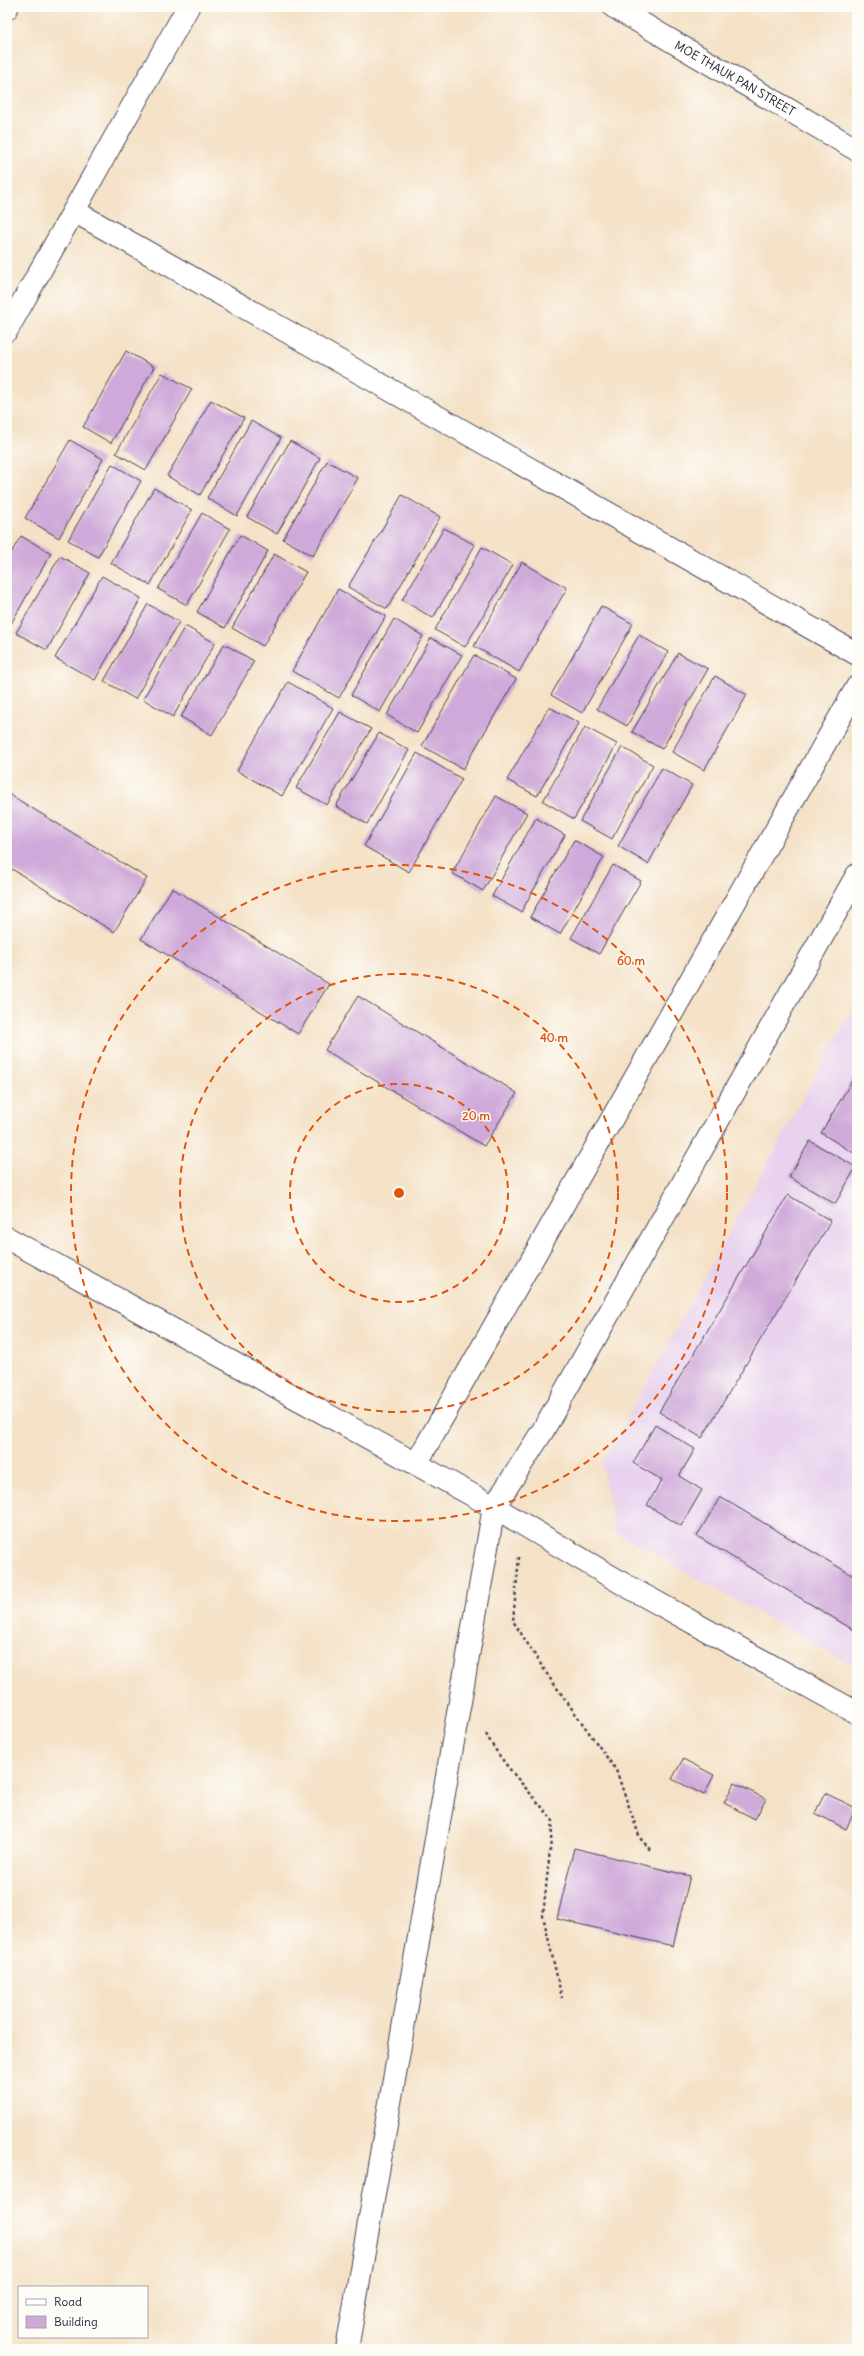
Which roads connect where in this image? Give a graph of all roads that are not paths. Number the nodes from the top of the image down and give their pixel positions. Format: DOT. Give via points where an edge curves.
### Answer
graph roads {
  1 [pos="188,7"];
  2 [pos="614,7"];
  3 [pos="857,150"];
  4 [pos="74,210"];
  5 [pos="7,330"];
  6 [pos="857,654"];
  7 [pos="857,687"];
  8 [pos="857,875"];
  9 [pos="7,1238"];
  10 [pos="416,1464"];
  11 [pos="494,1507"];
  12 [pos="857,1714"];
  13 [pos="347,2349"];
  1 -- 4 [label="street"];
  2 -- 3 [label="street, MOE THAUK PAN STREET"];
  4 -- 5 [label="street"];
  4 -- 6 [label="street"];
  7 -- 10 [label="street"];
  8 -- 11 [label="street" via="546,1425"];
  9 -- 10 [label="street"];
  10 -- 11 [label="street"];
  11 -- 12 [label="street" via="625,1585"];
  11 -- 13 [label="street"];
}
